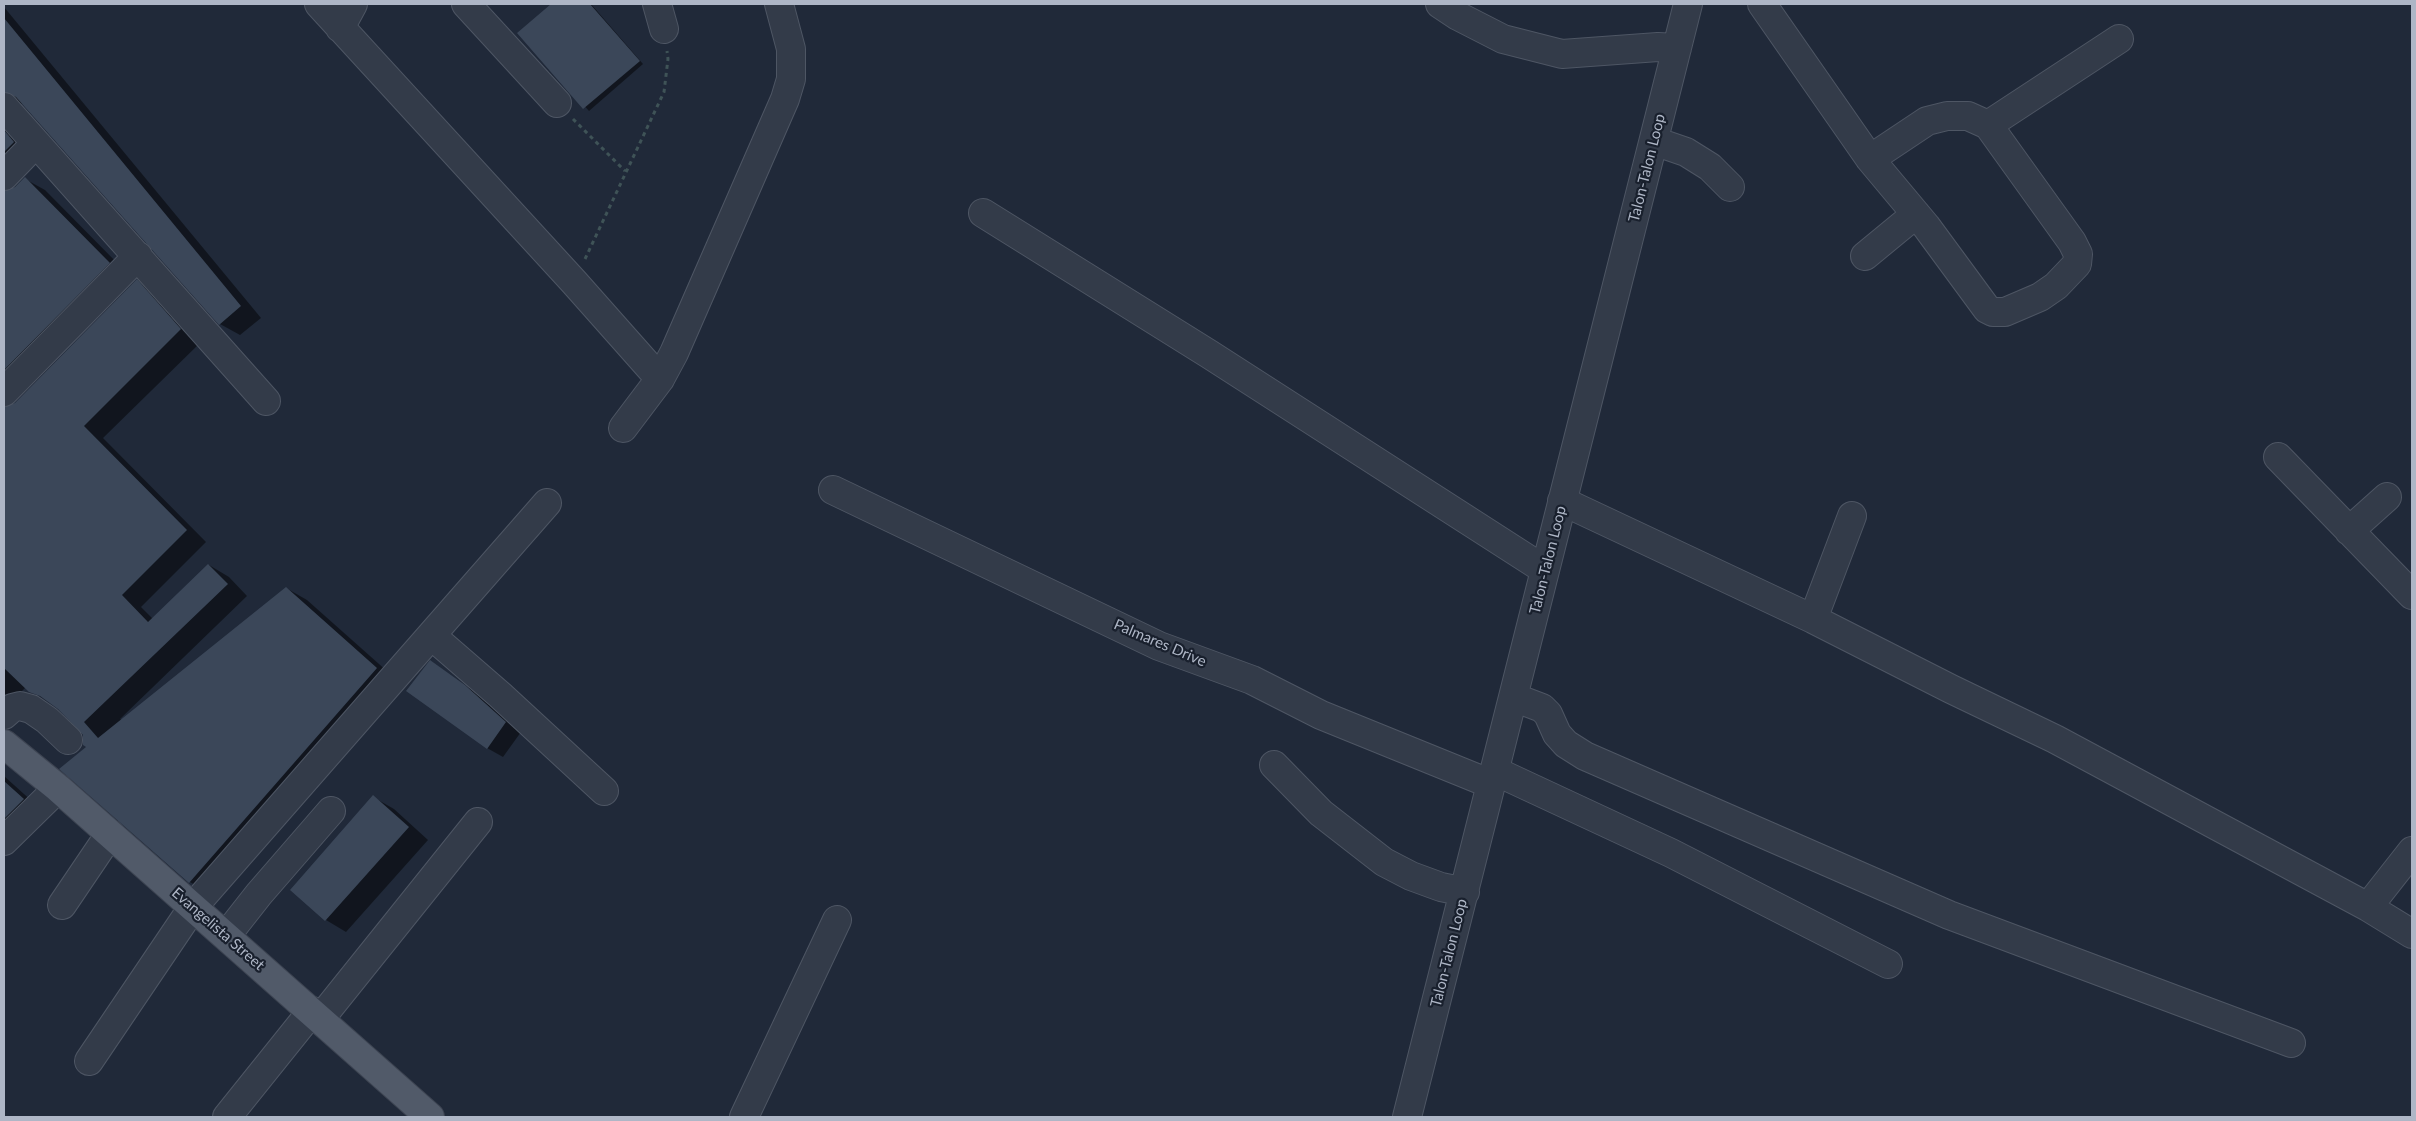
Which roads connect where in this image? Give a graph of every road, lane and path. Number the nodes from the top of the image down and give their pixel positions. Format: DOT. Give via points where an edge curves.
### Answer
graph roads {
  1 [pos="319,4"];
  2 [pos="353,4"];
  3 [pos="779,4"];
  4 [pos="1440,4"];
  5 [pos="1762,4"];
  6 [pos="469,5"];
  7 [pos="1687,5"];
  8 [pos="660,16"];
  9 [pos="340,28"];
  10 [pos="2119,39"];
  11 [pos="1677,48"];
  12 [pos="557,103"];
  13 [pos="4,107"];
  14 [pos="1988,125"];
  15 [pos="1654,141"];
  16 [pos="36,143"];
  17 [pos="1870,160"];
  18 [pos="626,172"];
  19 [pos="4,176"];
  20 [pos="1730,187"];
  21 [pos="983,213"];
  22 [pos="1916,214"];
  23 [pos="138,256"];
  24 [pos="1865,256"];
  25 [pos="574,282"];
  26 [pos="660,379"];
  27 [pos="4,392"];
  28 [pos="266,401"];
  29 [pos="623,428"];
  30 [pos="2278,457"];
  31 [pos="833,490"];
  32 [pos="2387,497"];
  33 [pos="1562,501"];
  34 [pos="547,503"];
  35 [pos="1852,516"];
  36 [pos="2349,530"];
  37 [pos="1546,570"];
  38 [pos="2412,595"];
  39 [pos="1813,619"];
  40 [pos="432,636"];
  41 [pos="1514,697"];
  42 [pos="4,715"];
  43 [pos="68,740"];
  44 [pos="4,744"];
  45 [pos="1274,765"];
  46 [pos="1493,778"];
  47 [pos="58,788"];
  48 [pos="604,791"];
  49 [pos="331,811"];
  50 [pos="478,822"];
  51 [pos="110,834"];
  52 [pos="4,841"];
  53 [pos="2412,851"];
  54 [pos="1465,892"];
  55 [pos="62,905"];
  56 [pos="192,907"];
  57 [pos="2368,907"];
  58 [pos="837,920"];
  59 [pos="2412,934"];
  60 [pos="226,936"];
  61 [pos="1888,964"];
  62 [pos="316,1015"];
  63 [pos="2291,1043"];
  64 [pos="89,1061"];
  65 [pos="227,1117"];
  66 [pos="430,1117"];
  67 [pos="744,1117"];
  68 [pos="1407,1117"];
  1 -- 9 [label="street"];
  2 -- 9 [label="street"];
  3 -- 26 [label="street" via="791,49 791,79 785,99"];
  4 -- 11 [label="street" via="1503,39 1562,54"];
  5 -- 17 [label="street"];
  6 -- 12 [label="street"];
  7 -- 11 [label="street, Talon-Talon Loop"];
  8 -- 18 [label="path" via="668,58 664,92"];
  9 -- 25 [label="street"];
  10 -- 14 [label="street"];
  11 -- 15 [label="street, Talon-Talon Loop"];
  12 -- 18 [label="path"];
  13 -- 16 [label="street"];
  14 -- 17 [label="street" via="1968,116 1946,116 1927,121"];
  14 -- 22 [label="street" via="2072,242 2078,254 2077,264 2071,272 2032,301 2004,312 1992,312"];
  15 -- 20 [label="street" via="1686,152 1710,167"];
  15 -- 33 [label="street, Talon-Talon Loop"];
  16 -- 19 [label="street"];
  16 -- 23 [label="street"];
  17 -- 22 [label="street"];
  18 -- 25 [label="path"];
  21 -- 37 [label="street"];
  22 -- 24 [label="street"];
  23 -- 27 [label="street"];
  23 -- 28 [label="street"];
  25 -- 26 [label="street"];
  26 -- 29 [label="street"];
  30 -- 36 [label="street"];
  31 -- 46 [label="street, Palmares Drive" via="1159,646 1252,680 1321,715"];
  32 -- 36 [label="street"];
  33 -- 37 [label="street, Talon-Talon Loop"];
  33 -- 39 [label="street"];
  34 -- 40 [label="street"];
  35 -- 39 [label="street"];
  36 -- 38 [label="street"];
  37 -- 41 [label="street, Talon-Talon Loop"];
  39 -- 57 [label="street" via="2055,738"];
  40 -- 48 [label="street"];
  40 -- 56 [label="street"];
  41 -- 46 [label="street, Talon-Talon Loop"];
  41 -- 63 [label="street" via="1542,708 1566,744 1586,756 1949,915"];
  42 -- 43 [label="street" via="20,706 31,709"];
  44 -- 47 [label="main road, Evangelista Street"];
  45 -- 54 [label="street" via="1321,813 1384,862 1411,876"];
  46 -- 54 [label="street, Talon-Talon Loop"];
  46 -- 61 [label="street, Palmares Drive" via="1671,853"];
  47 -- 51 [label="main road, Evangelista Street"];
  47 -- 52 [label="street"];
  49 -- 60 [label="street"];
  50 -- 62 [label="street"];
  51 -- 55 [label="street"];
  51 -- 56 [label="main road, Evangelista Street"];
  53 -- 57 [label="street"];
  54 -- 68 [label="street, Talon-Talon Loop"];
  56 -- 60 [label="main road, Evangelista Street"];
  56 -- 64 [label="street"];
  57 -- 59 [label="street"];
  58 -- 67 [label="street"];
  60 -- 62 [label="main road, Evangelista Street"];
  62 -- 65 [label="street"];
  62 -- 66 [label="main road, Evangelista Street"];
}
